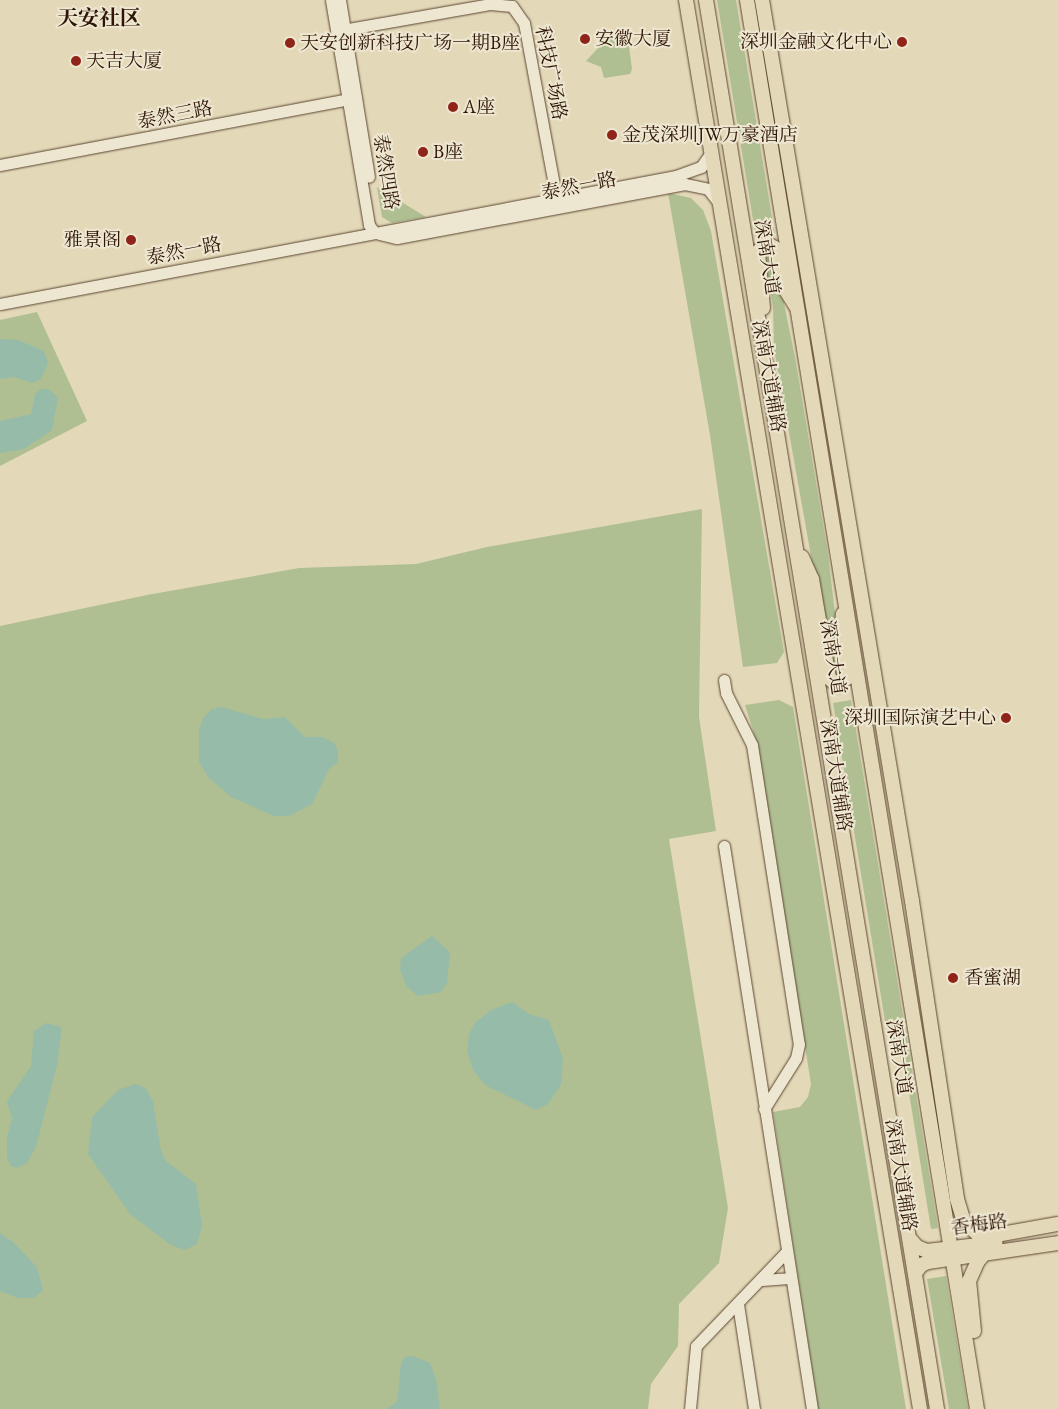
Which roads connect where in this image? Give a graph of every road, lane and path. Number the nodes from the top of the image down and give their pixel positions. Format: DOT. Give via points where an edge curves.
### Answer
graph roads {
  1 [pos="331,0"];
  2 [pos="340,0"];
  3 [pos="686,0"];
  4 [pos="706,0"];
  5 [pos="747,0"];
  6 [pos="762,0"];
  7 [pos="341,34"];
  8 [pos="351,96"];
  9 [pos="780,112"];
  10 [pos="712,150"];
  11 [pos="0,158"];
  12 [pos="0,165"];
  13 [pos="554,204"];
  14 [pos="721,207"];
  15 [pos="782,209"];
  16 [pos="375,233"];
  17 [pos="0,304"];
  18 [pos="739,309"];
  19 [pos="799,316"];
  20 [pos="761,335"];
  21 [pos="768,375"];
  22 [pos="796,546"];
  23 [pos="840,564"];
  24 [pos="844,589"];
  25 [pos="865,614"];
  26 [pos="792,620"];
  27 [pos="724,680"];
  28 [pos="807,716"];
  29 [pos="831,760"];
  30 [pos="724,846"];
  31 [pos="912,901"];
  32 [pos="905,961"];
  33 [pos="923,1073"];
  34 [pos="764,1109"];
  35 [pos="944,1119"];
  36 [pos="953,1175"];
  37 [pos="1058,1224"];
  38 [pos="948,1226"];
  39 [pos="1058,1233"];
  40 [pos="910,1239"];
  41 [pos="993,1243"];
  42 [pos="1058,1243"];
  43 [pos="786,1252"];
  44 [pos="952,1253"];
  45 [pos="983,1254"];
  46 [pos="915,1273"];
  47 [pos="789,1278"];
  48 [pos="762,1280"];
  49 [pos="738,1304"];
  50 [pos="977,1404"];
  51 [pos="690,1409"];
  52 [pos="754,1409"];
  53 [pos="812,1409"];
  54 [pos="920,1409"];
  55 [pos="937,1409"];
  1 -- 7 [label="street, 泰然四路"];
  2 -- 7 [label="street, 泰然四路"];
  3 -- 10 [label="main road, 深南大道辅路"];
  4 -- 20 [label="main road, 深南大道"];
  5 -- 15 [label="main road, 深南大道"];
  6 -- 9 [label="main road"];
  7 -- 8 [label="street, 泰然四路"];
  7 -- 13 [label="street, 科技广场路" via="496,10 508,11 518,25"];
  8 -- 11 [label="street, 泰然三路"];
  8 -- 12 [label="street, 泰然三路"];
  8 -- 16 [label="street, 泰然四路" via="376,224"];
  9 -- 15 [label="main road"];
  9 -- 25 [label="main road"];
  10 -- 13 [label="street, 泰然一路" via="706,163 692,172"];
  10 -- 14 [label="main road, 深南大道辅路"];
  13 -- 14 [label="street, 泰然一路" via="691,184 708,189"];
  13 -- 16 [label="street, 泰然一路" via="397,238"];
  14 -- 18 [label="main road, 深南大道辅路"];
  15 -- 19 [label="main road, 深南大道"];
  16 -- 17 [label="street, 泰然一路"];
  18 -- 21 [label="main road"];
  18 -- 26 [label="main road, 深南大道辅路"];
  19 -- 20 [label="main road" via="782,284 775,248 764,244 758,252 764,295"];
  19 -- 23 [label="main road, 深南大道"];
  20 -- 21 [label="main road, 深南大道"];
  21 -- 22 [label="main road, 深南大道"];
  22 -- 24 [label="main road" via="812,579 829,678 837,685 847,678 842,638"];
  22 -- 26 [label="main road"];
  22 -- 29 [label="main road, 深南大道"];
  23 -- 24 [label="main road, 深南大道"];
  23 -- 25 [label="main road"];
  24 -- 32 [label="main road, 深南大道"];
  25 -- 31 [label="main road"];
  26 -- 28 [label="main road, 深南大道辅路"];
  27 -- 34 [label="street" via="726,693 752,745 799,1044 796,1058"];
  28 -- 29 [label="main road"];
  28 -- 54 [label="main road, 深南大道辅路"];
  29 -- 40 [label="main road, 深南大道"];
  30 -- 34 [label="street"];
  31 -- 32 [label="main road"];
  31 -- 35 [label="main road"];
  32 -- 33 [label="main road, 深南大道"];
  33 -- 35 [label="main road"];
  33 -- 38 [label="main road, 深南大道"];
  34 -- 43 [label="street"];
  35 -- 36 [label="main road"];
  36 -- 37 [label="main road" via="962,1216 968,1227 979,1234 996,1235"];
  36 -- 38 [label="main road" via="952,1215"];
  38 -- 44 [label="main road, 深南大道"];
  39 -- 41 [label="main road, 香梅路"];
  40 -- 44 [label="main road, 香梅路" via="921,1250"];
  40 -- 46 [label="main road, 深南大道"];
  41 -- 44 [label="main road, 香梅路"];
  41 -- 45 [label="main road"];
  42 -- 45 [label="main road, 香梅路"];
  43 -- 47 [label="street"];
  43 -- 48 [label="street"];
  44 -- 45 [label="main road, 香梅路"];
  44 -- 46 [label="main road, 香梅路" via="924,1263"];
  44 -- 50 [label="main road, 深南大道"];
  45 -- 50 [label="main road" via="969,1281 978,1362"];
  46 -- 55 [label="main road, 深南大道"];
  47 -- 48 [label="street"];
  47 -- 53 [label="street"];
  48 -- 49 [label="street"];
  49 -- 51 [label="street" via="696,1346"];
  49 -- 52 [label="street"];
}
